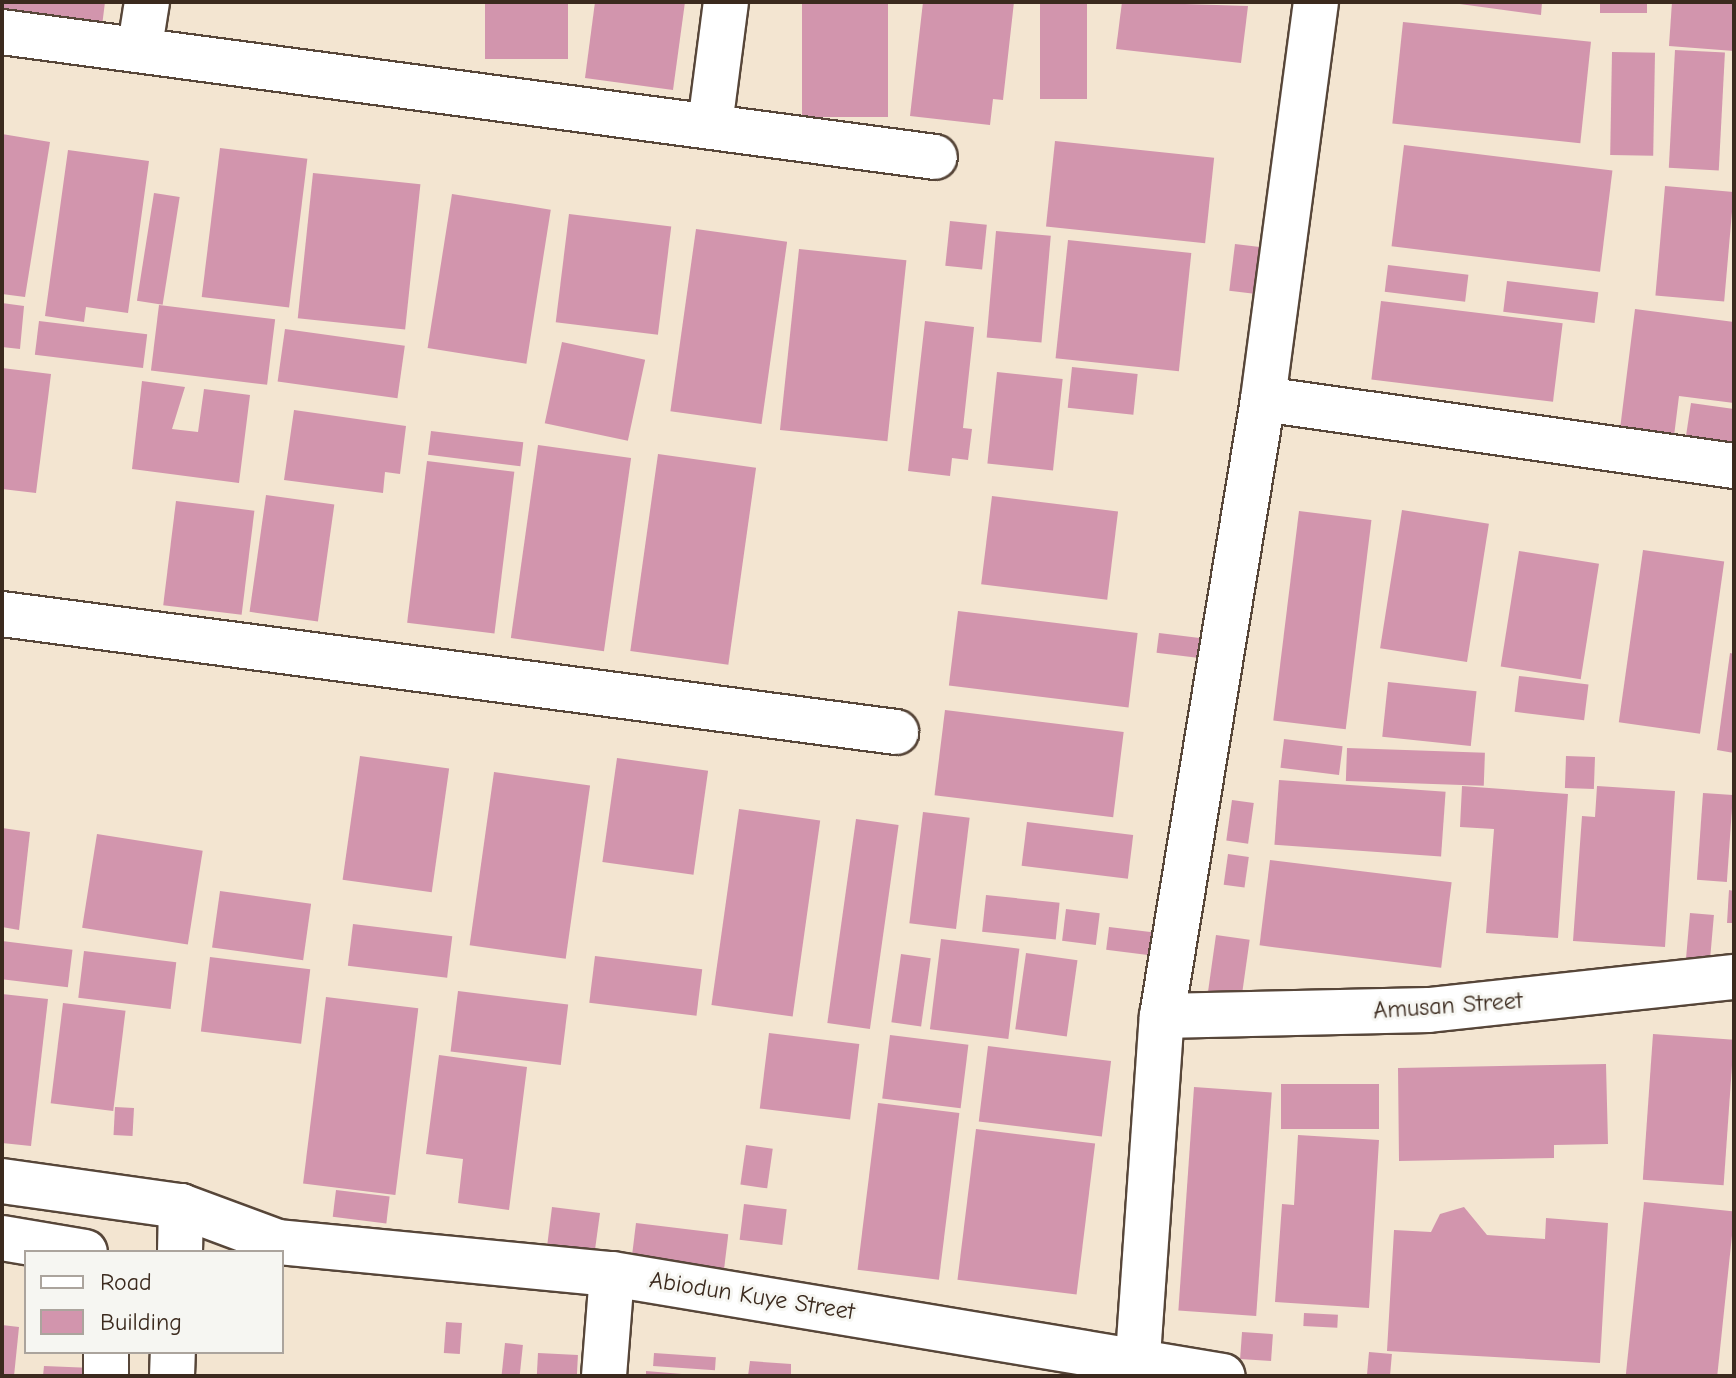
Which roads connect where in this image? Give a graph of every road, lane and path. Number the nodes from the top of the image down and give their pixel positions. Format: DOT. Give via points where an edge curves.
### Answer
graph roads {
  1 [pos="147,2"];
  2 [pos="726,2"];
  3 [pos="1316,2"];
  4 [pos="2,32"];
  5 [pos="140,46"];
  6 [pos="710,125"];
  7 [pos="935,157"];
  8 [pos="1263,399"];
  9 [pos="1734,466"];
  10 [pos="2,614"];
  11 [pos="896,732"];
  12 [pos="1734,977"];
  13 [pos="1162,1016"];
  14 [pos="2,1181"];
  15 [pos="110,1196"];
  16 [pos="181,1206"];
  17 [pos="2,1238"];
  18 [pos="278,1242"];
  19 [pos="73,1250"];
  20 [pos="107,1250"];
  21 [pos="180,1250"];
  22 [pos="240,1250"];
  23 [pos="612,1274"];
  24 [pos="106,1354"];
  25 [pos="173,1354"];
  26 [pos="1138,1356"];
  27 [pos="106,1376"];
  28 [pos="172,1376"];
  29 [pos="604,1376"];
  30 [pos="1223,1376"];
  1 -- 5 [label="street"];
  2 -- 6 [label="street"];
  3 -- 8 [label="street"];
  4 -- 5 [label="street"];
  5 -- 6 [label="street"];
  6 -- 7 [label="street"];
  8 -- 9 [label="street"];
  8 -- 13 [label="street"];
  10 -- 11 [label="street"];
  12 -- 13 [label="street, Amusan Street" via="1429,1010"];
  13 -- 26 [label="street"];
  14 -- 15 [label="street, Abiodun Kuye Street"];
  15 -- 16 [label="street, Abiodun Kuye Street"];
  15 -- 20 [label="street"];
  16 -- 18 [label="street, Abiodun Kuye Street"];
  16 -- 21 [label="street"];
  17 -- 19 [label="street"];
  18 -- 22 [label="street, Abiodun Kuye Street"];
  18 -- 23 [label="street, Abiodun Kuye Street"];
  23 -- 26 [label="street, Abiodun Kuye Street"];
  23 -- 29 [label="street"];
  24 -- 27 [label="street"];
  25 -- 28 [label="street"];
  26 -- 30 [label="street, Abiodun Kuye Street"];
}
